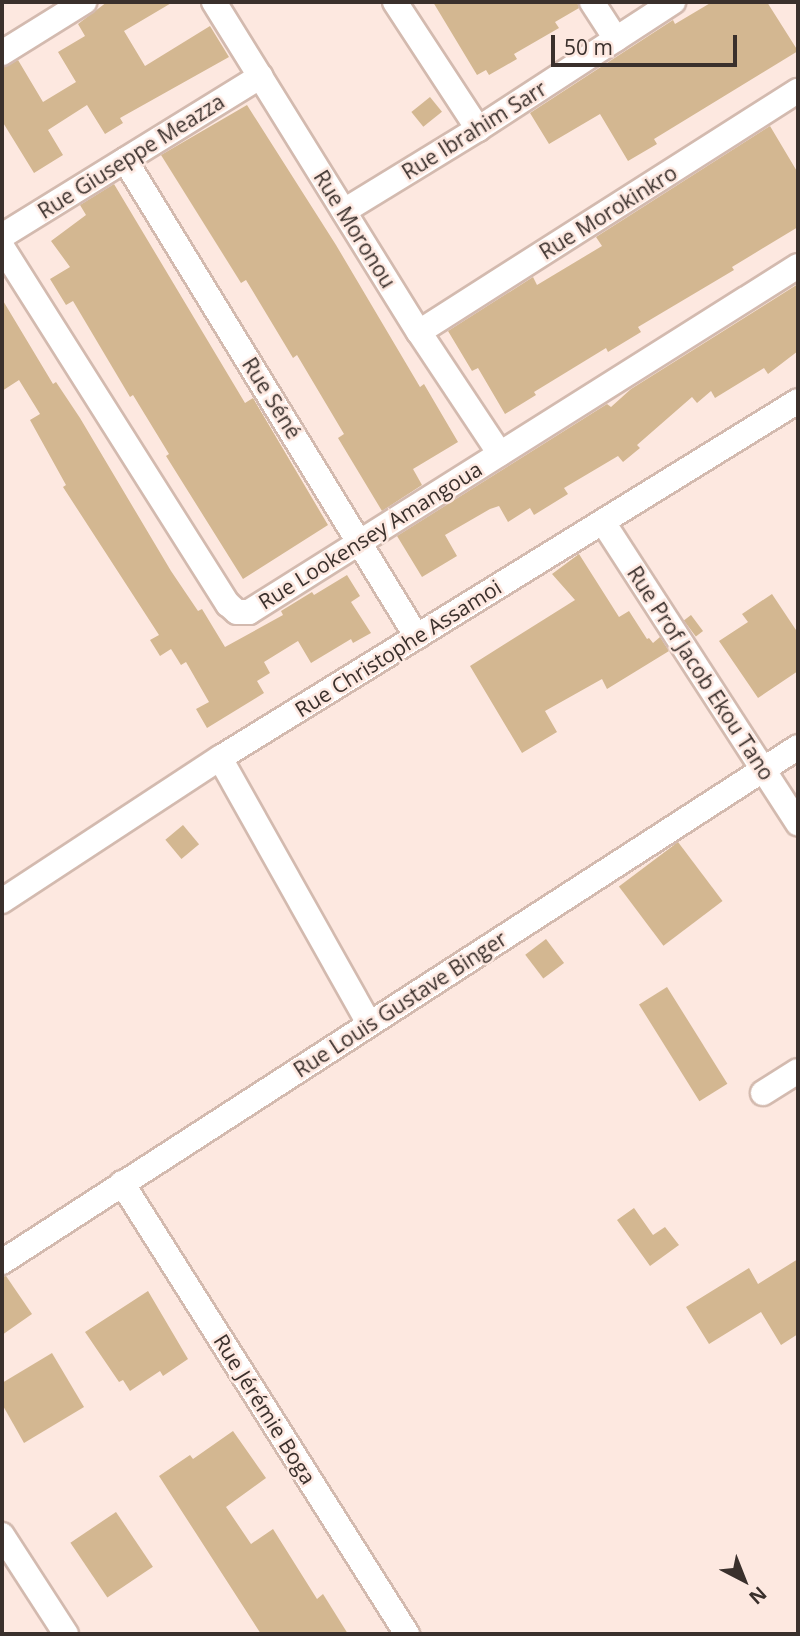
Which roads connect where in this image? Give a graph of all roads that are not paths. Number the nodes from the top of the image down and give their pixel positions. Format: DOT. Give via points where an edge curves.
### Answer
graph roads {
  1 [pos="84,2"];
  2 [pos="214,2"];
  3 [pos="395,2"];
  4 [pos="592,2"];
  5 [pos="673,2"];
  6 [pos="616,39"];
  7 [pos="2,53"];
  8 [pos="261,76"];
  9 [pos="798,91"];
  10 [pos="478,129"];
  11 [pos="125,160"];
  12 [pos="344,211"];
  13 [pos="2,236"];
  14 [pos="2,247"];
  15 [pos="798,266"];
  16 [pos="419,332"];
  17 [pos="798,401"];
  18 [pos="499,454"];
  19 [pos="603,522"];
  20 [pos="361,541"];
  21 [pos="417,637"];
  22 [pos="798,747"];
  23 [pos="220,758"];
  24 [pos="763,768"];
  25 [pos="798,823"];
  26 [pos="2,901"];
  27 [pos="369,1024"];
  28 [pos="798,1071"];
  29 [pos="763,1093"];
  30 [pos="122,1183"];
  31 [pos="2,1262"];
  32 [pos="2,1535"];
  33 [pos="66,1634"];
  34 [pos="407,1634"];
  1 -- 7 [label="street"];
  2 -- 8 [label="street, Rue Moronou"];
  3 -- 10 [label="street"];
  4 -- 6 [label="street"];
  5 -- 6 [label="street, Rue Ibrahim Sarr"];
  6 -- 10 [label="street, Rue Ibrahim Sarr"];
  8 -- 11 [label="street, Rue Giuseppe Meazza"];
  8 -- 12 [label="street, Rue Moronou"];
  9 -- 16 [label="street, Rue Morokinkro"];
  10 -- 12 [label="street, Rue Ibrahim Sarr"];
  11 -- 13 [label="street, Rue Giuseppe Meazza"];
  11 -- 20 [label="street, Rue Séné"];
  12 -- 16 [label="street, Rue Moronou"];
  14 -- 20 [label="street, Rue Lookensey Amangoua" via="237,612 249,612"];
  15 -- 18 [label="street, Rue Lookensey Amangoua"];
  16 -- 18 [label="street, Rue Moronou"];
  17 -- 19 [label="street, Rue Christophe Assamoi"];
  18 -- 20 [label="street, Rue Lookensey Amangoua"];
  19 -- 21 [label="street, Rue Christophe Assamoi"];
  19 -- 24 [label="street, Rue Prof Jacob Ekou Tano"];
  20 -- 21 [label="street, Rue Séné"];
  21 -- 23 [label="street, Rue Christophe Assamoi"];
  22 -- 24 [label="street, Rue Louis Gustave Binger"];
  23 -- 26 [label="street, Rue Christophe Assamoi"];
  23 -- 27 [label="street"];
  24 -- 25 [label="street, Rue Prof Jacob Ekou Tano"];
  24 -- 27 [label="street, Rue Louis Gustave Binger"];
  27 -- 30 [label="street, Rue Louis Gustave Binger"];
  28 -- 29 [label="street"];
  30 -- 31 [label="street, Rue Louis Gustave Binger"];
  30 -- 34 [label="street, Rue Jérémie Boga"];
  32 -- 33 [label="street"];
}
